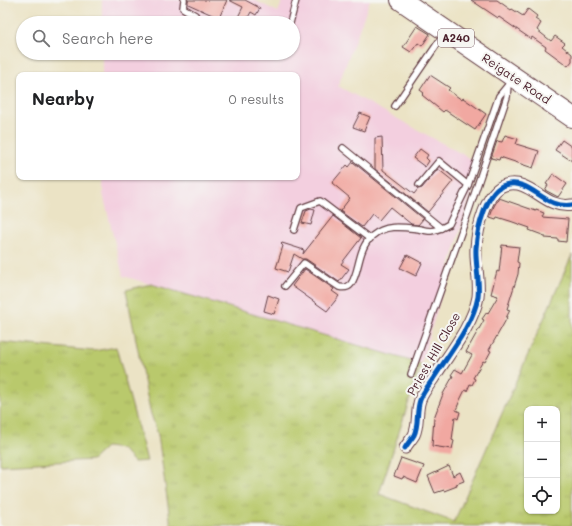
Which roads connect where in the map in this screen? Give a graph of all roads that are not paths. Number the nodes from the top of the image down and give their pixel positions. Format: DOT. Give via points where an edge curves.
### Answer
graph roads {
  1 [pos="184,0"];
  2 [pos="296,0"];
  3 [pos="401,0"];
  4 [pos="195,15"];
  5 [pos="292,16"];
  6 [pos="446,31"];
  7 [pos="509,80"];
  8 [pos="395,106"];
  9 [pos="572,117"];
  10 [pos="343,148"];
  11 [pos="419,185"];
  12 [pos="468,185"];
  13 [pos="572,205"];
  14 [pos="440,228"];
  15 [pos="294,230"];
  16 [pos="370,238"];
  17 [pos="285,286"];
  18 [pos="412,374"];
  19 [pos="405,448"];
  1 -- 4 [label="lane" via="183,8"];
  2 -- 5 [label="lane"];
  3 -- 6 [label="highway, Reigate Road / A240"];
  6 -- 7 [label="highway, Reigate Road / A240"];
  6 -- 8 [label="lane"];
  7 -- 9 [label="highway, Reigate Road / A240"];
  7 -- 12 [label="lane" via="499,96"];
  7 -- 18 [label="lane" via="507,96"];
  10 -- 14 [label="lane"];
  11 -- 12 [label="lane" via="439,161"];
  12 -- 14 [label="lane" via="449,224"];
  13 -- 19 [label="street, Priest Hill Close" via="554,204 519,184 500,186 492,195 484,213 476,248 479,288 476,304 466,327 421,399 414,435"];
  14 -- 16 [label="lane" via="431,231 398,227 382,230"];
  15 -- 16 [label="lane" via="301,208 320,201"];
  16 -- 17 [label="lane" via="362,250 350,285 345,288 339,288 304,264"];
}
